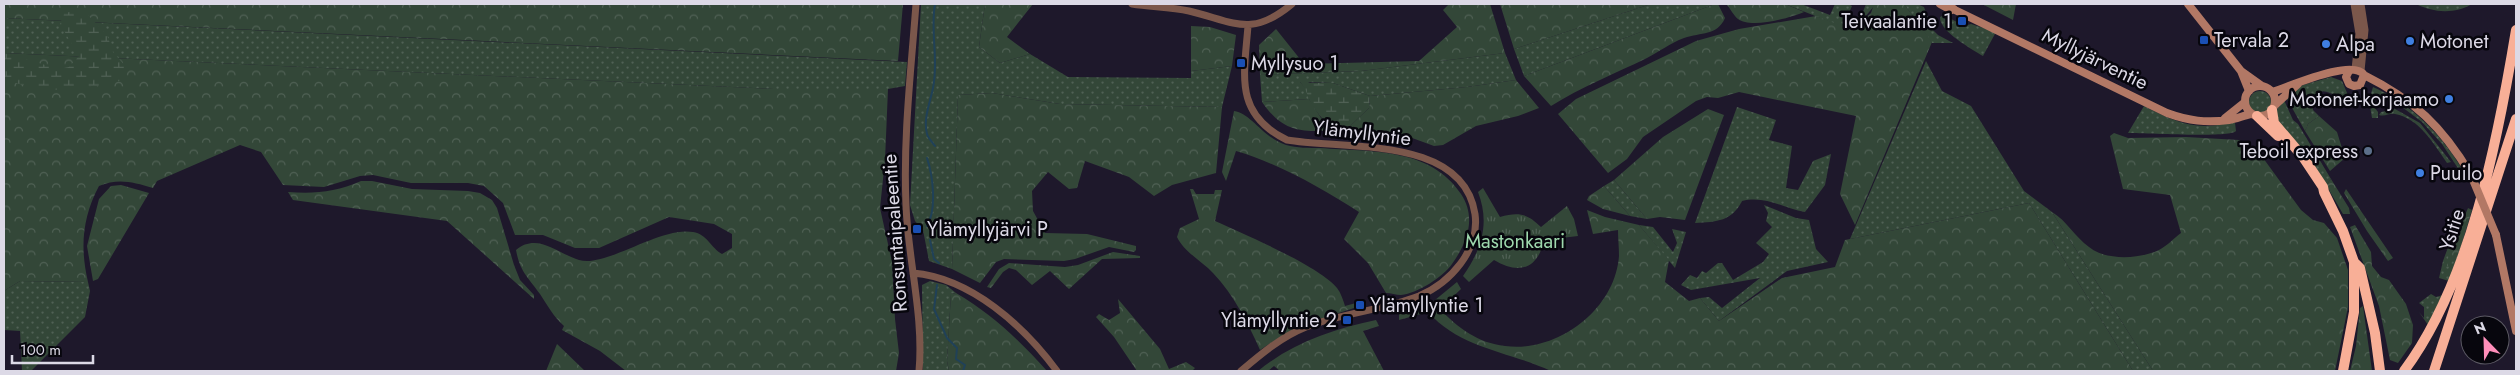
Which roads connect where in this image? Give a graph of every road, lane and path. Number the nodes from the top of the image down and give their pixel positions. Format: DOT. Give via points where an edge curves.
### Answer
graph roads {
  1 [pos="916,4"];
  2 [pos="1132,4"];
  3 [pos="1292,4"];
  4 [pos="1940,4"];
  5 [pos="1947,4"];
  6 [pos="2188,4"];
  7 [pos="2354,4"];
  8 [pos="2361,4"];
  9 [pos="1955,10"];
  10 [pos="1248,26"];
  11 [pos="2516,30"];
  12 [pos="2240,71"];
  13 [pos="2356,74"];
  14 [pos="2299,82"];
  15 [pos="2262,86"];
  16 [pos="2249,91"];
  17 [pos="2272,92"];
  18 [pos="2245,102"];
  19 [pos="2274,108"];
  20 [pos="2254,115"];
  21 [pos="2516,119"];
  22 [pos="2224,120"];
  23 [pos="2324,192"];
  24 [pos="2354,262"];
  25 [pos="913,273"];
  26 [pos="2516,331"];
  27 [pos="919,371"];
  28 [pos="1057,371"];
  29 [pos="1241,371"];
  30 [pos="2342,371"];
  31 [pos="2380,371"];
  32 [pos="2404,371"];
  33 [pos="2434,371"];
  1 -- 25 [label="street, Ronsuntaipaleentie" via="906,136 906,206"];
  2 -- 10 [label="street" via="1174,8"];
  3 -- 10 [label="street" via="1270,20"];
  4 -- 9 [label="main road, Myllyjärventie"];
  5 -- 9 [label="main road, Myllyjärventie"];
  6 -- 12 [label="main road"];
  7 -- 13 [label="street" via="2358,34"];
  8 -- 13 [label="street" via="2365,30"];
  9 -- 22 [label="main road, Myllyjärventie" via="2167,113 2204,123"];
  10 -- 29 [label="street, Ylämyllyntie" via="1246,96 1260,123 1287,140 1389,149 1424,158 1453,175 1464,186 1472,202 1476,223 1466,255 1455,271 1434,288 1406,300 1305,328 1274,345"];
  11 -- 32 [label="highway, Ysitie" via="2472,227 2452,287 2426,340"];
  12 -- 15 [label="main road"];
  12 -- 16 [label="main road"];
  13 -- 14 [label="main road" via="2328,74"];
  13 -- 26 [label="main road, bridge" via="2409,101 2450,141 2471,175 2496,235"];
  14 -- 17 [label="main road"];
  14 -- 19 [label="main road"];
  15 -- 16 [label="main road"];
  15 -- 17 [label="main road"];
  16 -- 18 [label="main road"];
  17 -- 19 [label="main road"];
  18 -- 20 [label="main road"];
  18 -- 22 [label="main road"];
  19 -- 20 [label="main road" via="2265,116"];
  19 -- 23 [label="highway" via="2274,123 2314,172"];
  20 -- 22 [label="main road, Myllyjärventie"];
  20 -- 23 [label="highway" via="2297,157 2319,190"];
  21 -- 33 [label="highway"];
  23 -- 24 [label="highway"];
  24 -- 30 [label="highway" via="2354,312"];
  24 -- 31 [label="highway" via="2360,268 2366,287"];
  25 -- 27 [label="street, Ronsuntaipaleentie"];
  25 -- 28 [label="street" via="935,276 983,301 1018,327"];
}
